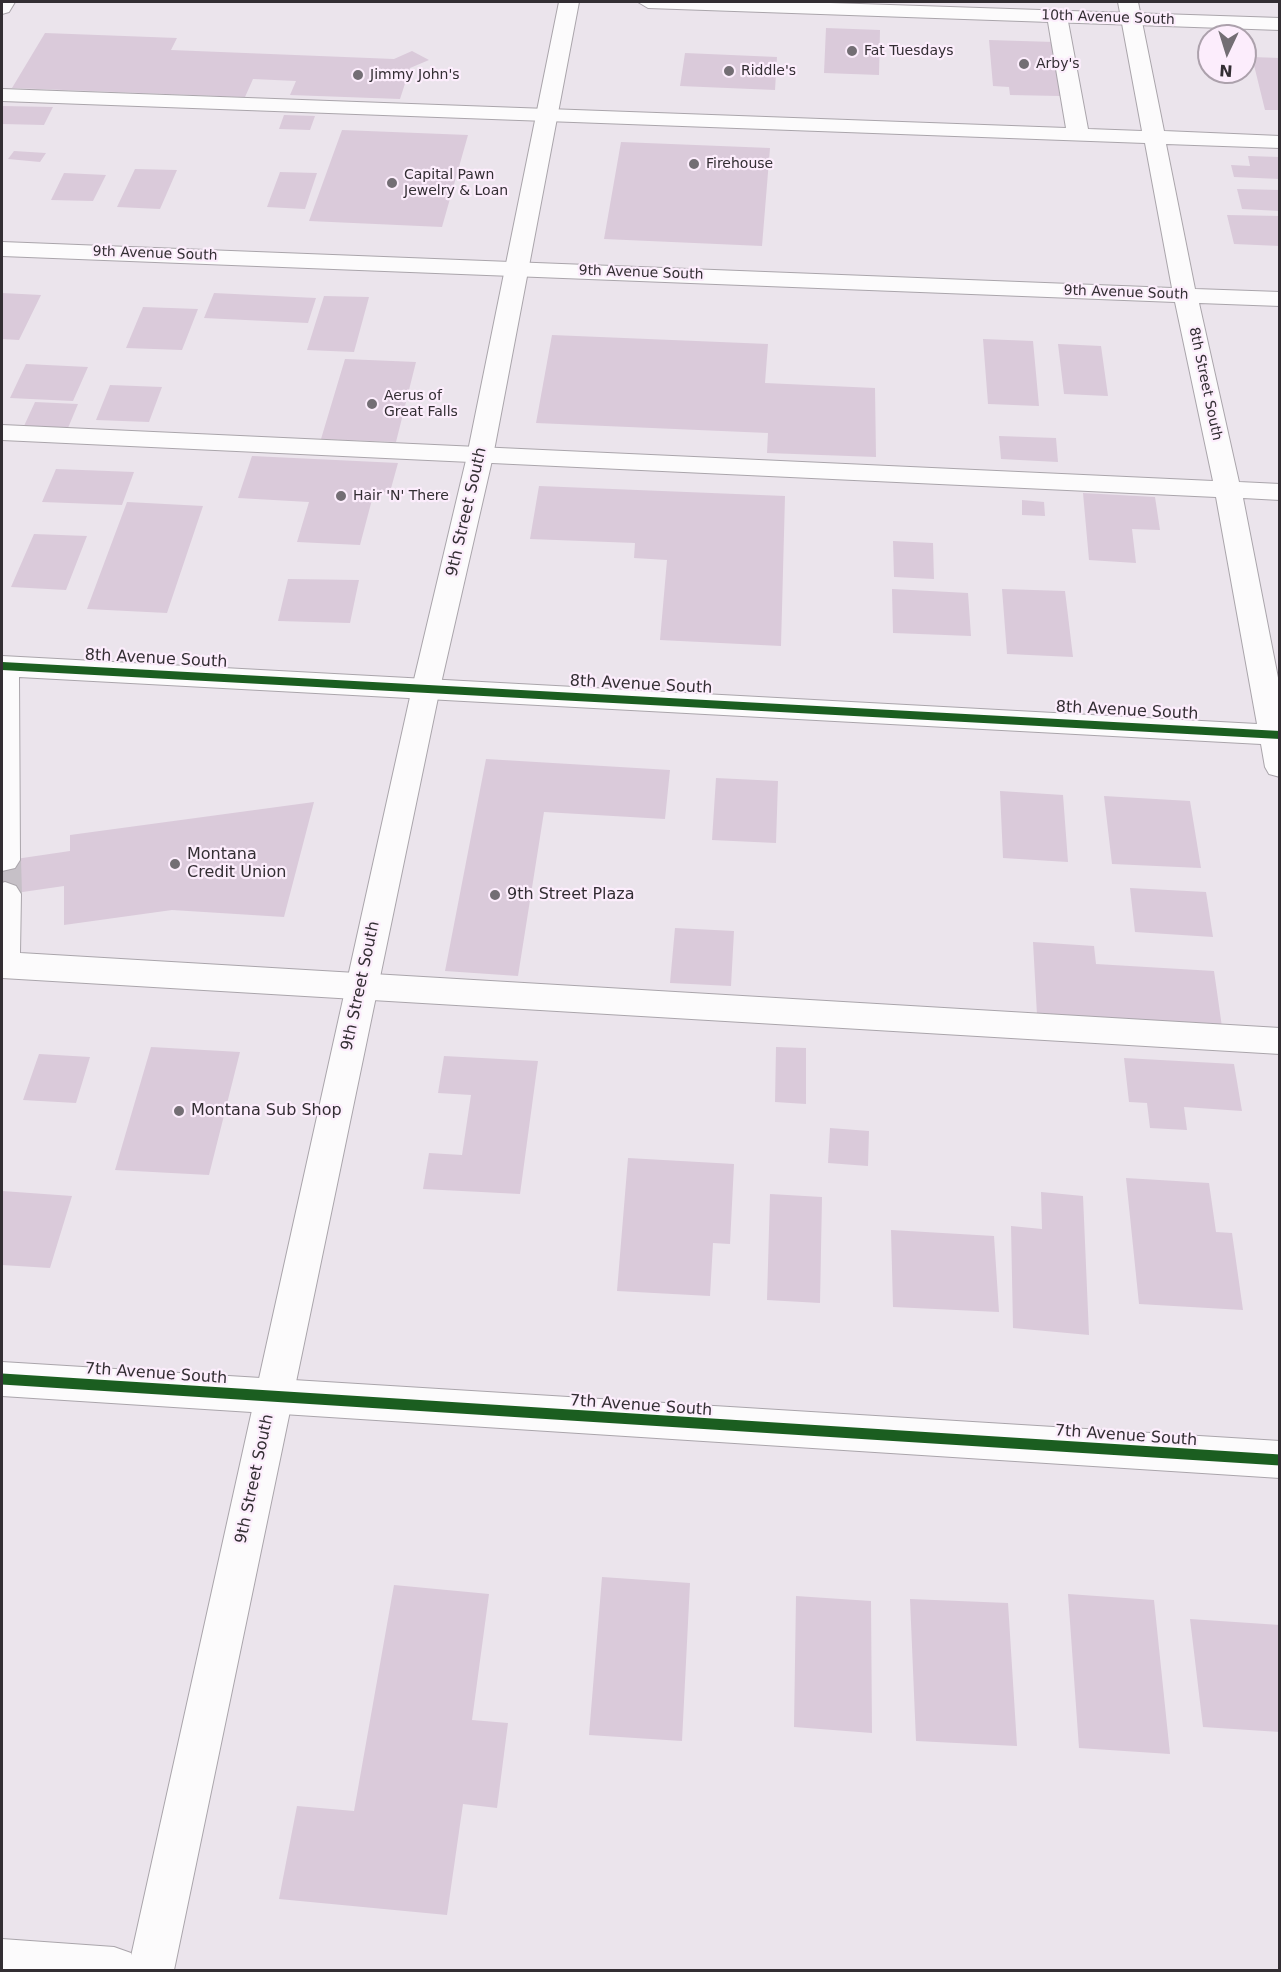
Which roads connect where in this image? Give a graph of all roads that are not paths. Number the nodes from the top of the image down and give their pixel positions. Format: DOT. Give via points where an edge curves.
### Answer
graph roads {
  1 [pos="5,2"];
  2 [pos="568,2"];
  3 [pos="648,2"];
  4 [pos="2,8"];
  5 [pos="1129,10"];
  6 [pos="1057,16"];
  7 [pos="1280,24"];
  8 [pos="2,95"];
  9 [pos="548,116"];
  10 [pos="1078,134"];
  11 [pos="1154,137"];
  12 [pos="1280,142"];
  13 [pos="2,249"];
  14 [pos="518,268"];
  15 [pos="1185,296"];
  16 [pos="1280,299"];
  17 [pos="2,433"];
  18 [pos="480,456"];
  19 [pos="1228,490"];
  20 [pos="1280,492"];
  21 [pos="3,666"];
  22 [pos="426,688"];
  23 [pos="1276,735"];
  24 [pos="1280,767"];
  25 [pos="4,860"];
  26 [pos="5,894"];
  27 [pos="3,965"];
  28 [pos="361,987"];
  29 [pos="1280,1041"];
  30 [pos="2,1379"];
  31 [pos="272,1397"];
  32 [pos="1280,1460"];
  33 [pos="2,1962"];
  34 [pos="114,1971"];
  35 [pos="151,1971"];
  1 -- 4 [label="main road"];
  2 -- 9 [label="main road, 9th Street South"];
  3 -- 6 [label="main road, 10th Avenue South"];
  5 -- 6 [label="main road, 10th Avenue South"];
  5 -- 7 [label="main road, 10th Avenue South"];
  5 -- 11 [label="main road, 8th Street South"];
  6 -- 10 [label="main road"];
  8 -- 9 [label="main road"];
  9 -- 10 [label="main road"];
  9 -- 14 [label="main road, 9th Street South"];
  10 -- 11 [label="main road"];
  11 -- 12 [label="main road"];
  11 -- 15 [label="main road, 8th Street South"];
  13 -- 14 [label="main road, 9th Avenue South"];
  14 -- 15 [label="main road, 9th Avenue South"];
  14 -- 18 [label="main road, 9th Street South"];
  15 -- 16 [label="main road, 9th Avenue South"];
  15 -- 19 [label="main road, 8th Street South"];
  17 -- 18 [label="main road"];
  18 -- 19 [label="main road"];
  18 -- 22 [label="main road, 9th Street South"];
  19 -- 20 [label="main road"];
  19 -- 23 [label="main road, 8th Street South"];
  21 -- 22 [label="main road, 8th Avenue South"];
  21 -- 25 [label="main road"];
  22 -- 23 [label="main road, 8th Avenue South"];
  22 -- 28 [label="main road, 9th Street South"];
  23 -- 24 [label="main road, 8th Street South"];
  26 -- 27 [label="main road"];
  27 -- 28 [label="main road"];
  28 -- 29 [label="main road"];
  28 -- 31 [label="main road, 9th Street South"];
  30 -- 31 [label="main road, 7th Avenue South"];
  31 -- 32 [label="main road, 7th Avenue South"];
  31 -- 35 [label="main road, 9th Street South"];
  33 -- 34 [label="main road"];
}
